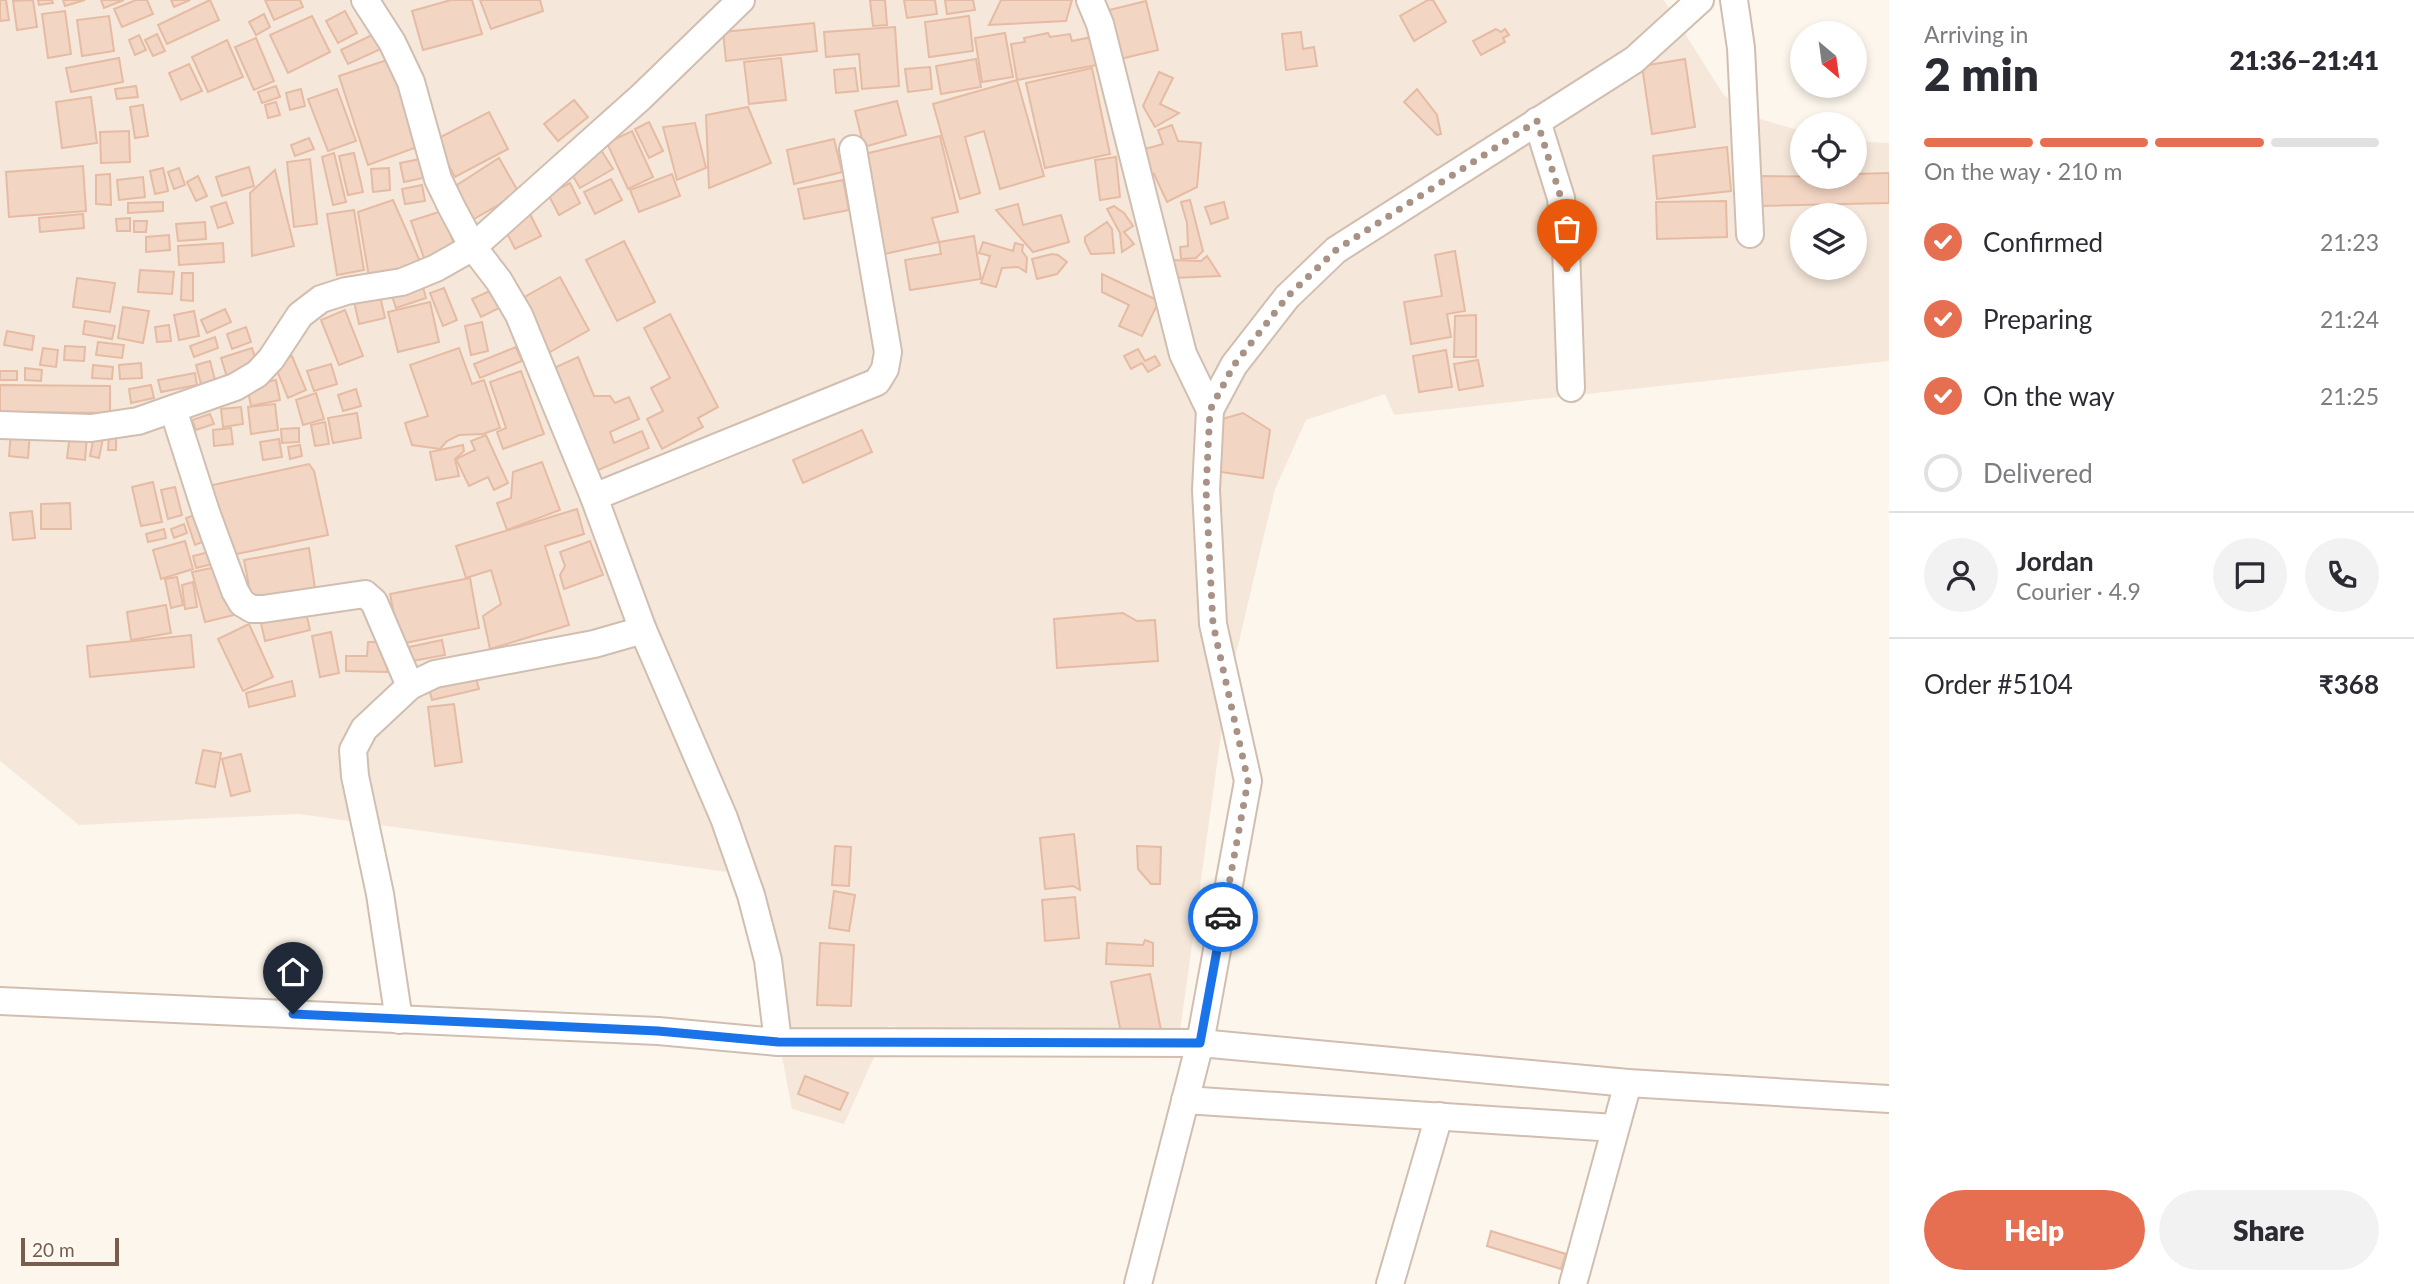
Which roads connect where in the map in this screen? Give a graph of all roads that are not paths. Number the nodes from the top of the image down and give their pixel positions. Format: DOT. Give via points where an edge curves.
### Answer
graph roads {
  1 [pos="365,0"];
  2 [pos="741,0"];
  3 [pos="1090,0"];
  4 [pos="1700,0"];
  5 [pos="1734,0"];
  6 [pos="1537,121"];
  7 [pos="853,149"];
  8 [pos="1750,234"];
  9 [pos="473,247"];
  10 [pos="1571,388"];
  11 [pos="173,409"];
  12 [pos="1210,410"];
  13 [pos="0,425"];
  14 [pos="594,497"];
  15 [pos="643,630"];
  16 [pos="410,686"];
  17 [pos="0,1001"];
  18 [pos="399,1020"];
  19 [pos="778,1042"];
  20 [pos="1200,1043"];
  21 [pos="1628,1083"];
  22 [pos="1889,1099"];
  23 [pos="1185,1100"];
  24 [pos="1439,1116"];
  25 [pos="1615,1128"];
  26 [pos="1138,1284"];
  27 [pos="1390,1284"];
  28 [pos="1573,1284"];
  1 -- 9 [label="street" via="411,82 438,179"];
  2 -- 9 [label="street" via="641,97"];
  3 -- 12 [label="street" via="1100,24 1182,354"];
  4 -- 6 [label="street" via="1634,60"];
  5 -- 8 [label="street" via="1741,48"];
  6 -- 10 [label="street" via="1561,198"];
  6 -- 12 [label="street" via="1336,250 1287,297 1234,365"];
  7 -- 14 [label="street" via="888,352 877,382"];
  9 -- 11 [label="street" via="402,282 321,299 300,315 257,374 235,387"];
  9 -- 14 [label="street" via="519,315"];
  11 -- 13 [label="street" via="138,421 91,428"];
  11 -- 16 [label="street" via="206,513 242,603 264,609 365,594 374,602"];
  12 -- 20 [label="street" via="1206,490 1213,624 1248,781"];
  14 -- 15 [label="street"];
  15 -- 16 [label="street" via="435,674"];
  15 -- 19 [label="street" via="714,793 751,895 768,960"];
  16 -- 18 [label="street" via="364,729 353,750"];
  17 -- 18 [label="street"];
  18 -- 19 [label="street" via="658,1031"];
  19 -- 20 [label="street"];
  20 -- 21 [label="street"];
  20 -- 23 [label="street"];
  21 -- 22 [label="street"];
  21 -- 25 [label="street"];
  23 -- 24 [label="street"];
  23 -- 26 [label="street"];
  24 -- 25 [label="street"];
  24 -- 27 [label="street"];
  25 -- 28 [label="street"];
}
